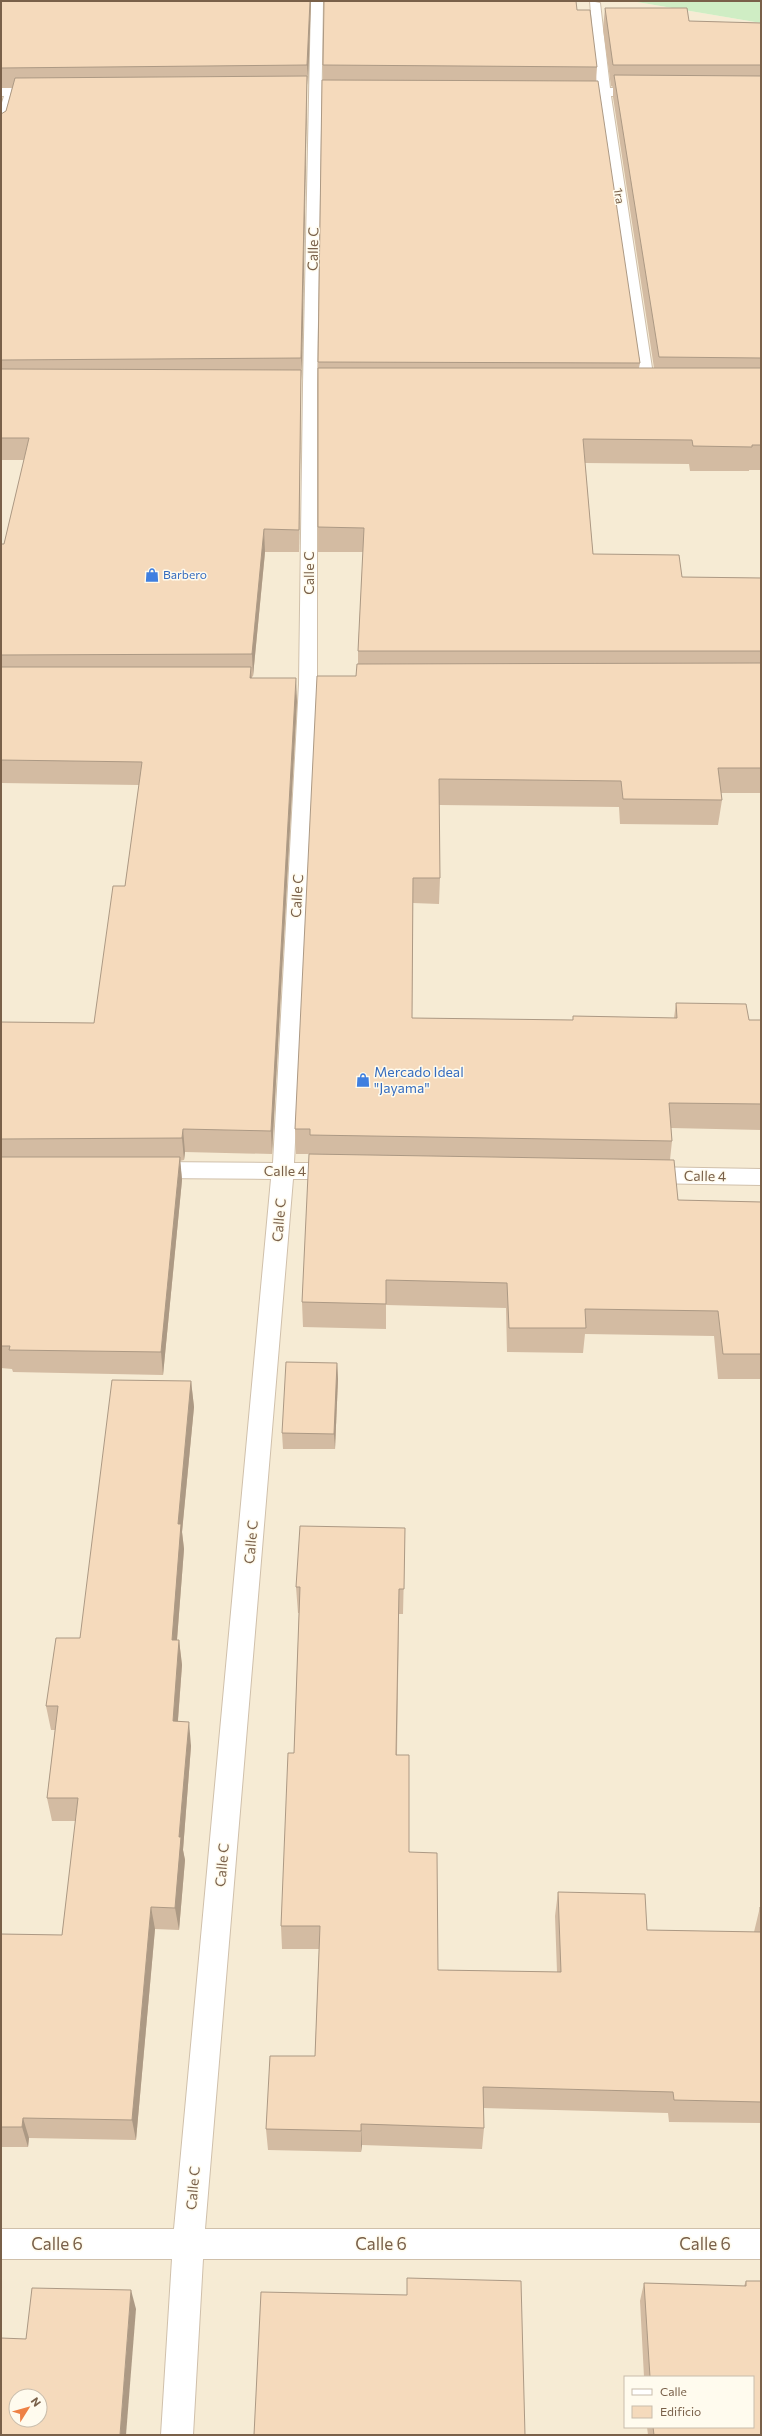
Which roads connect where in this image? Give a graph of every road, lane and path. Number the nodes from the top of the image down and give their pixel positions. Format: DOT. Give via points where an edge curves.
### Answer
graph roads {
  1 [pos="317,1"];
  2 [pos="594,3"];
  3 [pos="58,91"];
  4 [pos="6,92"];
  5 [pos="556,92"];
  6 [pos="604,92"];
  7 [pos="659,92"];
  8 [pos="1,130"];
  9 [pos="632,388"];
  10 [pos="648,388"];
  11 [pos="663,388"];
  12 [pos="134,1170"];
  13 [pos="284,1170"];
  14 [pos="355,1171"];
  15 [pos="626,1175"];
  16 [pos="761,1177"];
  17 [pos="1,2244"];
  18 [pos="188,2244"];
  19 [pos="761,2244"];
  20 [pos="177,2435"];
  1 -- 13 [label="street, Calle C" via="308,684"];
  2 -- 6 [label="street, 1ra"];
  3 -- 4 [label="street"];
  4 -- 8 [label="street"];
  5 -- 6 [label="street"];
  6 -- 7 [label="street"];
  6 -- 10 [label="street, 1ra"];
  9 -- 10 [label="street"];
  10 -- 11 [label="street"];
  12 -- 13 [label="street, Calle 4"];
  13 -- 14 [label="street, Calle 4"];
  13 -- 18 [label="street, Calle C"];
  15 -- 16 [label="street, Calle 4"];
  17 -- 18 [label="street, Calle 6"];
  18 -- 19 [label="street, Calle 6"];
  18 -- 20 [label="street, Calle C"];
}
